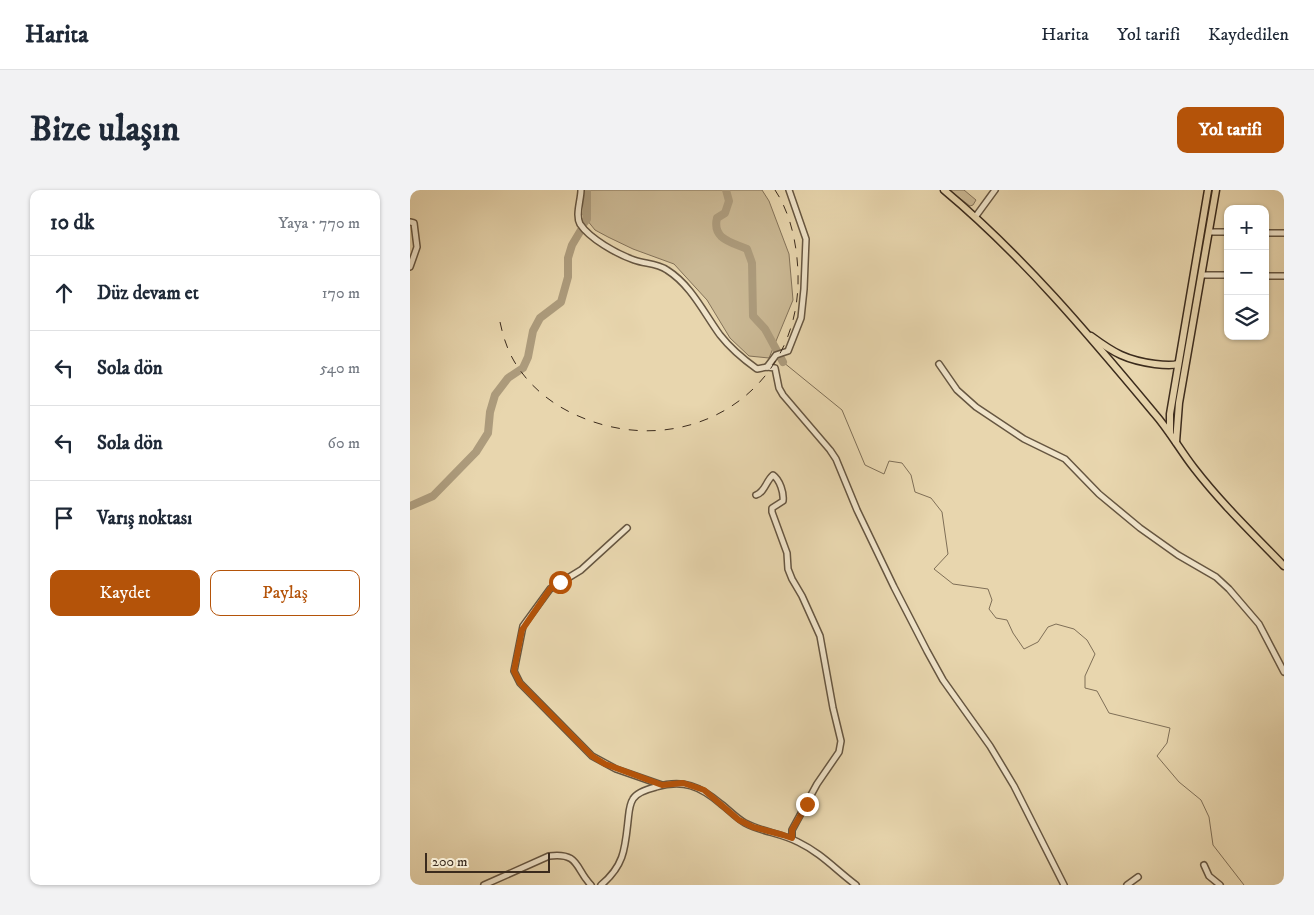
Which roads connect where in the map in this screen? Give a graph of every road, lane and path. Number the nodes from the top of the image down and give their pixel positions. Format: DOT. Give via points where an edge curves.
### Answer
graph roads {
  1 [pos="581,190"];
  2 [pos="789,190"];
  3 [pos="944,190"];
  4 [pos="995,190"];
  5 [pos="1208,190"];
  6 [pos="1216,190"];
  7 [pos="976,216"];
  8 [pos="410,222"];
  9 [pos="1209,232"];
  10 [pos="1224,232"];
  11 [pos="1269,233"];
  12 [pos="1284,233"];
  13 [pos="410,267"];
  14 [pos="1202,274"];
  15 [pos="1224,275"];
  16 [pos="1269,276"];
  17 [pos="1284,276"];
  18 [pos="1082,329"];
  19 [pos="939,364"];
  20 [pos="1178,364"];
  21 [pos="768,367"];
  22 [pos="1170,433"];
  23 [pos="1176,442"];
  24 [pos="756,495"];
  25 [pos="628,528"];
  26 [pos="1284,566"];
  27 [pos="1284,672"];
  28 [pos="662,785"];
  29 [pos="792,838"];
  30 [pos="1204,865"];
  31 [pos="1138,877"];
  32 [pos="484,885"];
  33 [pos="591,885"];
  34 [pos="601,885"];
  35 [pos="856,885"];
  36 [pos="1064,885"];
  37 [pos="1127,885"];
  38 [pos="1220,885"];
  1 -- 21 [label="street" via="578,218 585,229 606,246 634,260 666,268 678,278 740,357 756,369"];
  2 -- 21 [label="street" via="806,240 801,318 788,351 776,355"];
  3 -- 7 [label="main road"];
  4 -- 7 [label="street"];
  5 -- 20 [label="main road"];
  6 -- 9 [label="main road"];
  7 -- 18 [label="main road"];
  8 -- 13 [label="street" via="414,223 417,247"];
  9 -- 10 [label="street"];
  9 -- 14 [label="main road"];
  11 -- 12 [label="street"];
  14 -- 15 [label="street"];
  14 -- 23 [label="main road" via="1179,403"];
  16 -- 17 [label="street"];
  18 -- 20 [label="main road" via="1116,354 1135,361"];
  18 -- 22 [label="main road"];
  19 -- 27 [label="street" via="957,390 976,407 1024,439 1065,459 1099,494 1140,528 1229,589 1259,624"];
  20 -- 22 [label="main road"];
  21 -- 36 [label="street" via="775,368 783,395 836,459 857,510 942,680 1014,786"];
  22 -- 23 [label="main road"];
  23 -- 26 [label="main road" via="1219,498"];
  24 -- 29 [label="street" via="760,494 770,477 776,476 784,498 772,508 772,512 787,553 788,569 820,636 841,740 839,752 792,830"];
  25 -- 28 [label="street" via="581,570 550,589 522,630 514,671 520,683 592,756 616,769"];
  28 -- 29 [label="street" via="683,783 704,790 739,820"];
  28 -- 34 [label="street" via="634,797 621,861 613,875"];
  29 -- 35 [label="street" via="826,858"];
  30 -- 38 [label="street" via="1209,876"];
  31 -- 37 [label="street"];
  32 -- 33 [label="street" via="556,855 574,860"];
}
